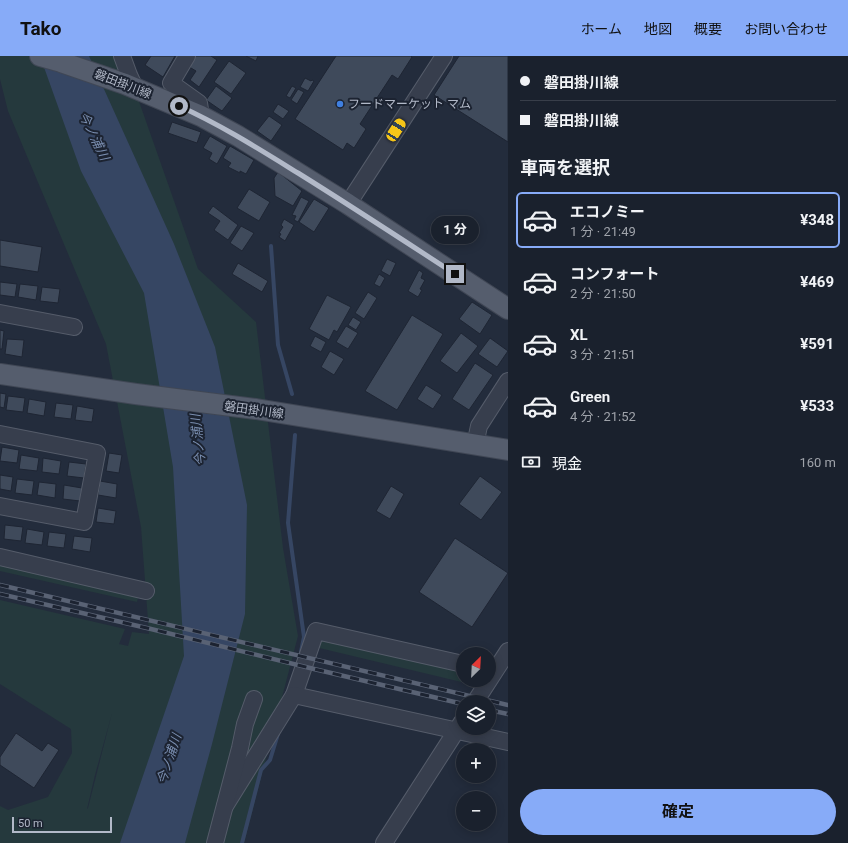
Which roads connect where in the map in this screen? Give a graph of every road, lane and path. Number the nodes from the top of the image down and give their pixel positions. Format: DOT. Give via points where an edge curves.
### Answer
graph roads {
  1 [pos="40,56"];
  2 [pos="122,56"];
  3 [pos="130,56"];
  4 [pos="187,56"];
  5 [pos="444,56"];
  6 [pos="130,82"];
  7 [pos="201,116"];
  8 [pos="348,204"];
  9 [pos="508,308"];
  10 [pos="0,313"];
  11 [pos="74,327"];
  12 [pos="0,374"];
  13 [pos="508,381"];
  14 [pos="0,434"];
  15 [pos="475,445"];
  16 [pos="508,450"];
  17 [pos="0,506"];
  18 [pos="0,557"];
  19 [pos="146,590"];
  20 [pos="508,651"];
  21 [pos="456,662"];
  22 [pos="497,672"];
  23 [pos="294,695"];
  24 [pos="480,695"];
  25 [pos="254,699"];
  26 [pos="456,725"];
  27 [pos="456,732"];
  28 [pos="487,735"];
  29 [pos="508,742"];
  30 [pos="225,806"];
  31 [pos="215,843"];
  32 [pos="384,843"];
  1 -- 6 [label="main road, 磐田掛川線"];
  2 -- 6 [label="street"];
  3 -- 6 [label="street"];
  4 -- 7 [label="street" via="171,83 198,103"];
  5 -- 8 [label="street"];
  6 -- 7 [label="main road, 磐田掛川線"];
  7 -- 8 [label="main road, 磐田掛川線"];
  8 -- 9 [label="main road, 磐田掛川線"];
  10 -- 11 [label="street"];
  12 -- 15 [label="main road, 磐田掛川線" via="256,409"];
  13 -- 15 [label="street" via="479,426"];
  14 -- 17 [label="street" via="97,453 84,522"];
  15 -- 16 [label="main road, 磐田掛川線"];
  18 -- 19 [label="street"];
  20 -- 22 [label="street"];
  21 -- 23 [label="street" via="316,631"];
  22 -- 24 [label="street"];
  23 -- 26 [label="street"];
  23 -- 30 [label="street"];
  25 -- 30 [label="street" via="245,724"];
  27 -- 32 [label="street"];
  28 -- 29 [label="street"];
  30 -- 31 [label="street"];
}
